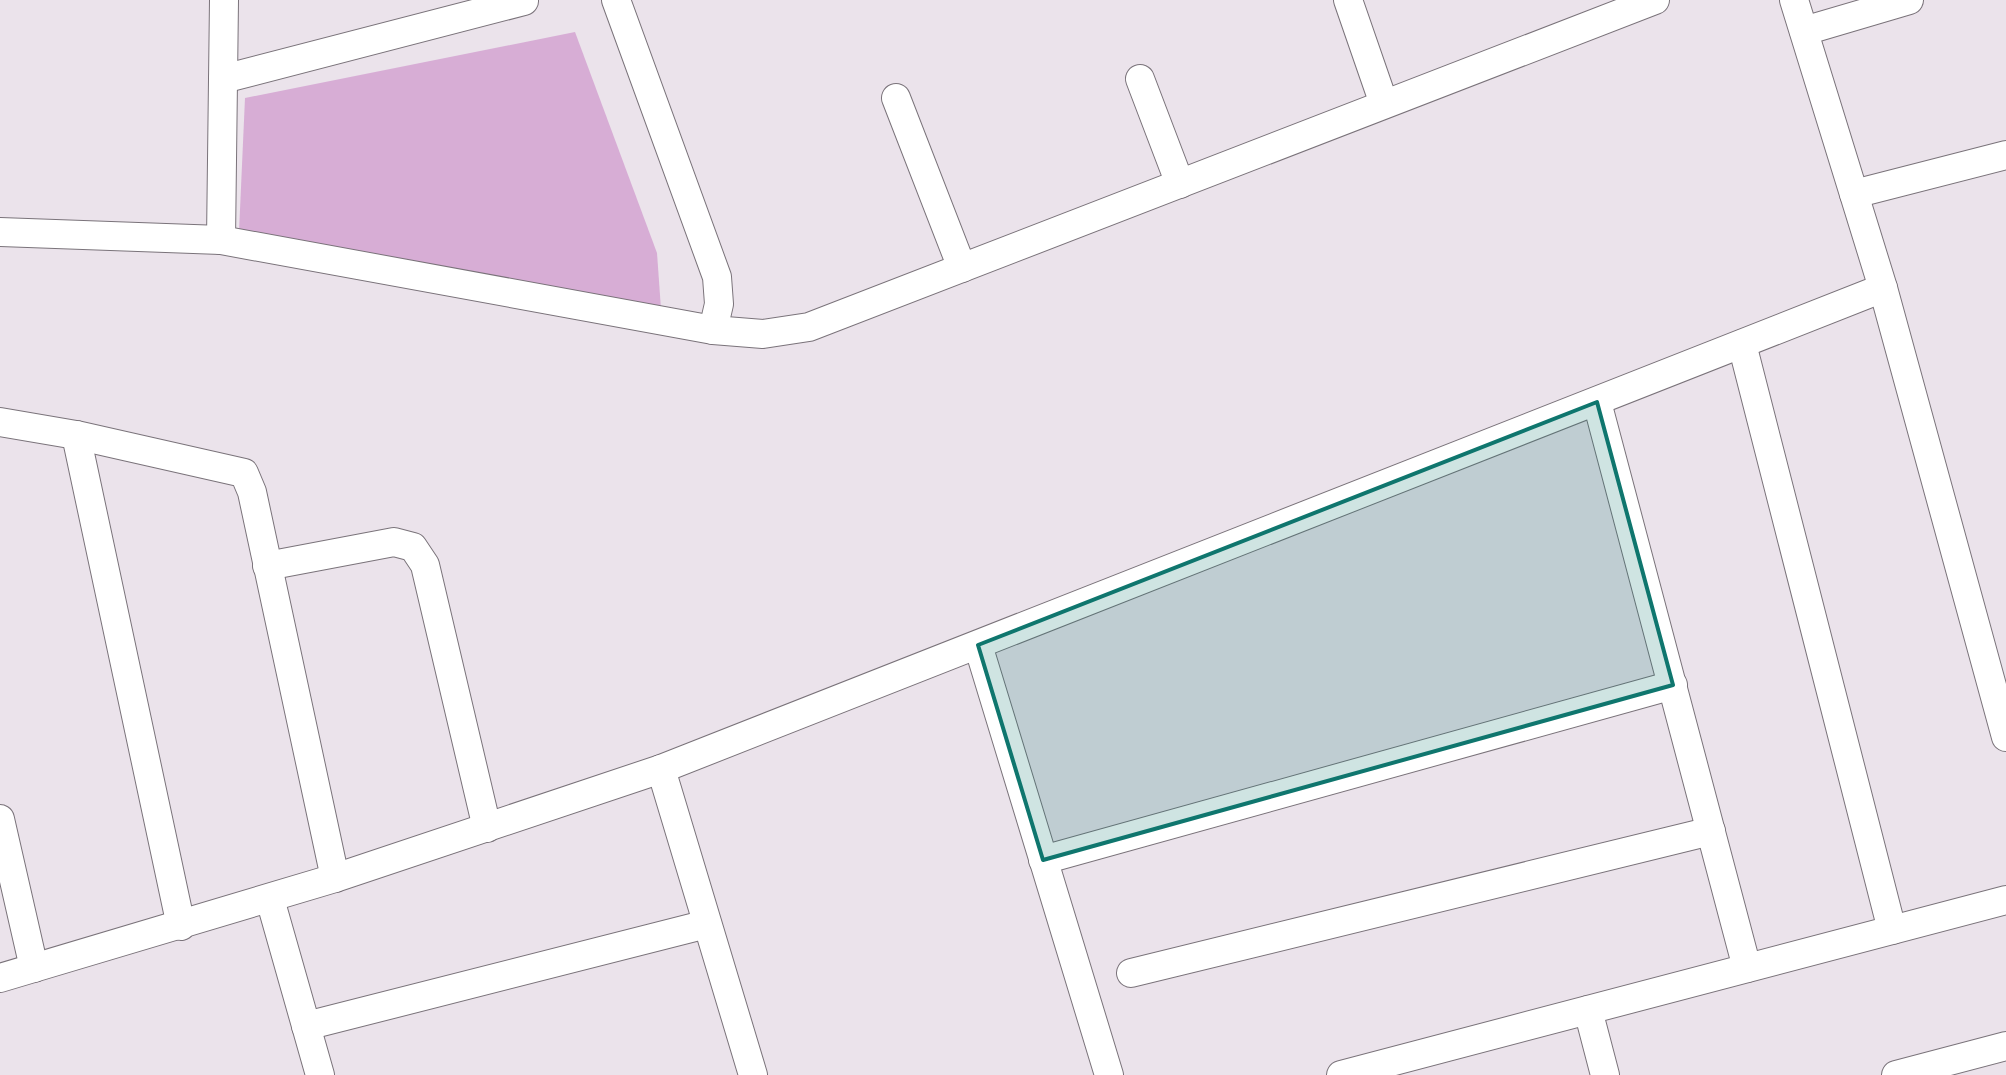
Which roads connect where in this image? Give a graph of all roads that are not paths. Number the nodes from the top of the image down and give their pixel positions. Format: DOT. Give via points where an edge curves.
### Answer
graph roads {
  1 [pos="224,0"];
  2 [pos="616,0"];
  3 [pos="1348,0"];
  4 [pos="1655,0"];
  5 [pos="1794,0"];
  6 [pos="1909,0"];
  7 [pos="524,1"];
  8 [pos="1856,8"];
  9 [pos="1804,31"];
  10 [pos="223,80"];
  11 [pos="1140,80"];
  12 [pos="896,98"];
  13 [pos="1384,104"];
  14 [pos="2006,155"];
  15 [pos="1180,184"];
  16 [pos="1854,194"];
  17 [pos="0,232"];
  18 [pos="221,240"];
  19 [pos="962,268"];
  20 [pos="1883,288"];
  21 [pos="713,330"];
  22 [pos="1742,344"];
  23 [pos="1598,402"];
  24 [pos="0,422"];
  25 [pos="76,435"];
  26 [pos="267,566"];
  27 [pos="978,645"];
  28 [pos="1673,685"];
  29 [pos="2000,695"];
  30 [pos="2006,737"];
  31 [pos="661,769"];
  32 [pos="0,819"];
  33 [pos="486,828"];
  34 [pos="1711,831"];
  35 [pos="1043,860"];
  36 [pos="335,878"];
  37 [pos="270,899"];
  38 [pos="2006,900"];
  39 [pos="708,924"];
  40 [pos="181,926"];
  41 [pos="1892,930"];
  42 [pos="34,968"];
  43 [pos="1747,968"];
  44 [pos="1131,973"];
  45 [pos="0,978"];
  46 [pos="1588,1010"];
  47 [pos="306,1026"];
  48 [pos="2006,1046"];
  49 [pos="320,1075"];
  50 [pos="753,1075"];
  51 [pos="1109,1075"];
  52 [pos="1341,1075"];
  53 [pos="1605,1075"];
  54 [pos="1896,1075"];
  1 -- 10 [label="street"];
  2 -- 21 [label="street" via="717,277 719,304"];
  3 -- 13 [label="street"];
  4 -- 13 [label="street"];
  5 -- 9 [label="street"];
  6 -- 8 [label="street"];
  7 -- 10 [label="street"];
  8 -- 9 [label="street"];
  9 -- 16 [label="street"];
  10 -- 18 [label="street"];
  11 -- 15 [label="street"];
  12 -- 19 [label="street"];
  13 -- 15 [label="street"];
  14 -- 16 [label="street"];
  15 -- 19 [label="street"];
  16 -- 20 [label="street"];
  17 -- 18 [label="street"];
  18 -- 21 [label="street"];
  19 -- 21 [label="street" via="809,327 763,334"];
  20 -- 22 [label="street"];
  20 -- 29 [label="street"];
  22 -- 23 [label="street"];
  22 -- 41 [label="street"];
  23 -- 27 [label="street"];
  23 -- 28 [label="street"];
  24 -- 25 [label="street"];
  25 -- 26 [label="street" via="244,473 252,492"];
  25 -- 40 [label="street"];
  26 -- 33 [label="street" via="394,542 413,546 425,565"];
  26 -- 36 [label="street"];
  27 -- 31 [label="street"];
  27 -- 35 [label="street"];
  28 -- 34 [label="street"];
  28 -- 35 [label="street"];
  29 -- 30 [label="street"];
  31 -- 33 [label="street"];
  31 -- 39 [label="street"];
  32 -- 42 [label="street"];
  33 -- 36 [label="street"];
  34 -- 43 [label="street"];
  34 -- 44 [label="street"];
  35 -- 51 [label="street"];
  36 -- 37 [label="street"];
  37 -- 40 [label="street"];
  37 -- 47 [label="street"];
  38 -- 41 [label="street"];
  39 -- 47 [label="street"];
  39 -- 50 [label="street"];
  40 -- 42 [label="street"];
  41 -- 43 [label="street"];
  42 -- 45 [label="street"];
  43 -- 46 [label="street"];
  46 -- 52 [label="street"];
  46 -- 53 [label="street"];
  47 -- 49 [label="street"];
  48 -- 54 [label="street"];
}
